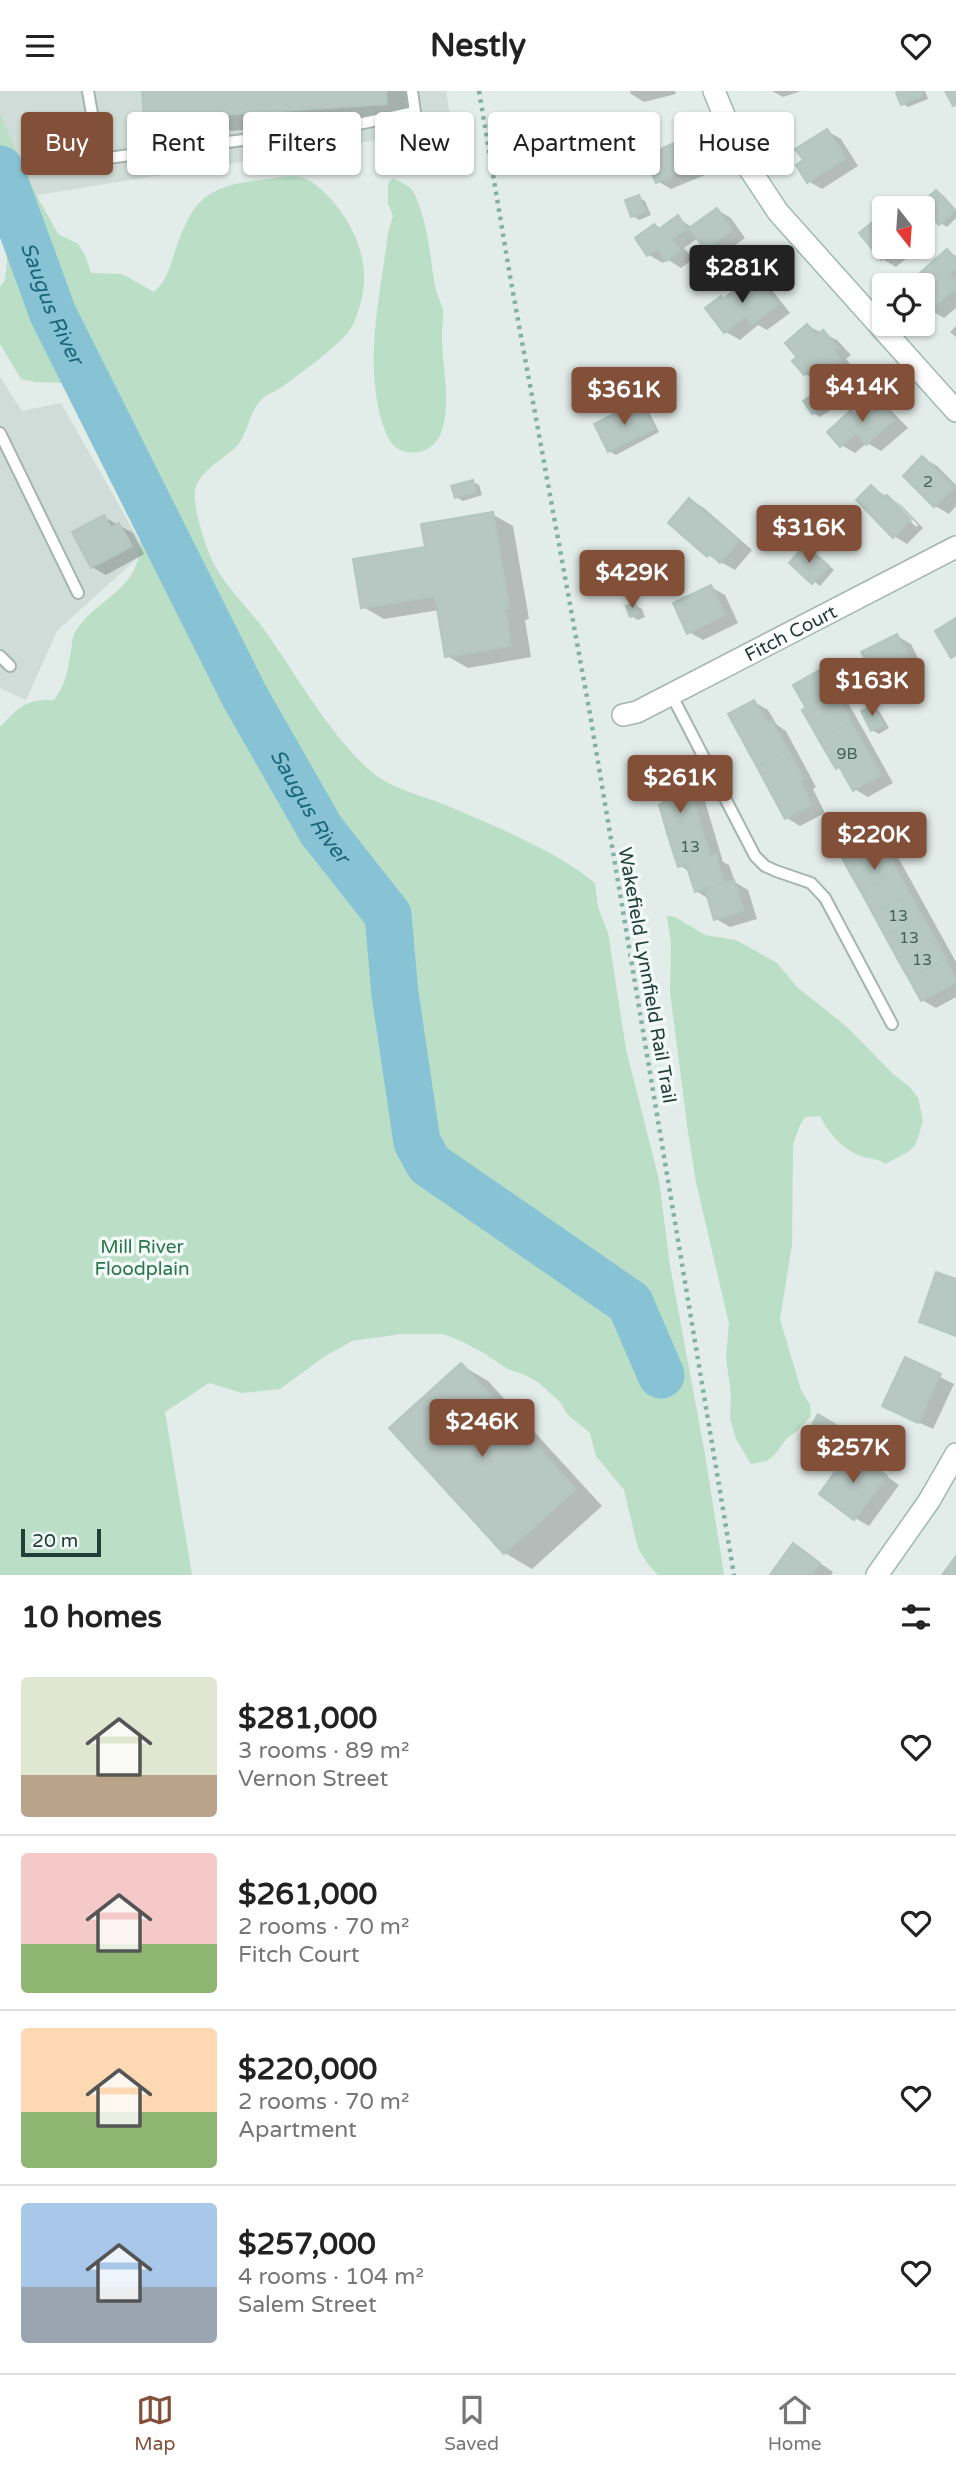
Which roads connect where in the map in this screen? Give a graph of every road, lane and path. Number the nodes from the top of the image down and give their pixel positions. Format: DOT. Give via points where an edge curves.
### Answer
graph roads {
  1 [pos="88,91"];
  2 [pos="412,91"];
  3 [pos="479,91"];
  4 [pos="714,91"];
  5 [pos="948,392"];
  6 [pos="956,411"];
  7 [pos="0,433"];
  8 [pos="956,547"];
  9 [pos="78,593"];
  10 [pos="0,656"];
  11 [pos="10,666"];
  12 [pos="671,695"];
  13 [pos="622,715"];
  14 [pos="892,1024"];
  15 [pos="956,1454"];
  16 [pos="734,1575"];
  17 [pos="877,1575"];
  1 -- 2 [label="lane" via="100,159 402,115 415,112"];
  3 -- 16 [label="path, Wakefield Lynnfield Rail Trail" via="590,714"];
  4 -- 5 [label="main road" via="741,156 778,212"];
  5 -- 6 [label="main road"];
  7 -- 9 [label="lane"];
  8 -- 12 [label="main road, Fitch Court"];
  10 -- 11 [label="lane"];
  12 -- 13 [label="main road, Fitch Court"];
  12 -- 14 [label="lane" via="755,856 765,866 818,888"];
  15 -- 17 [label="main road"];
}
